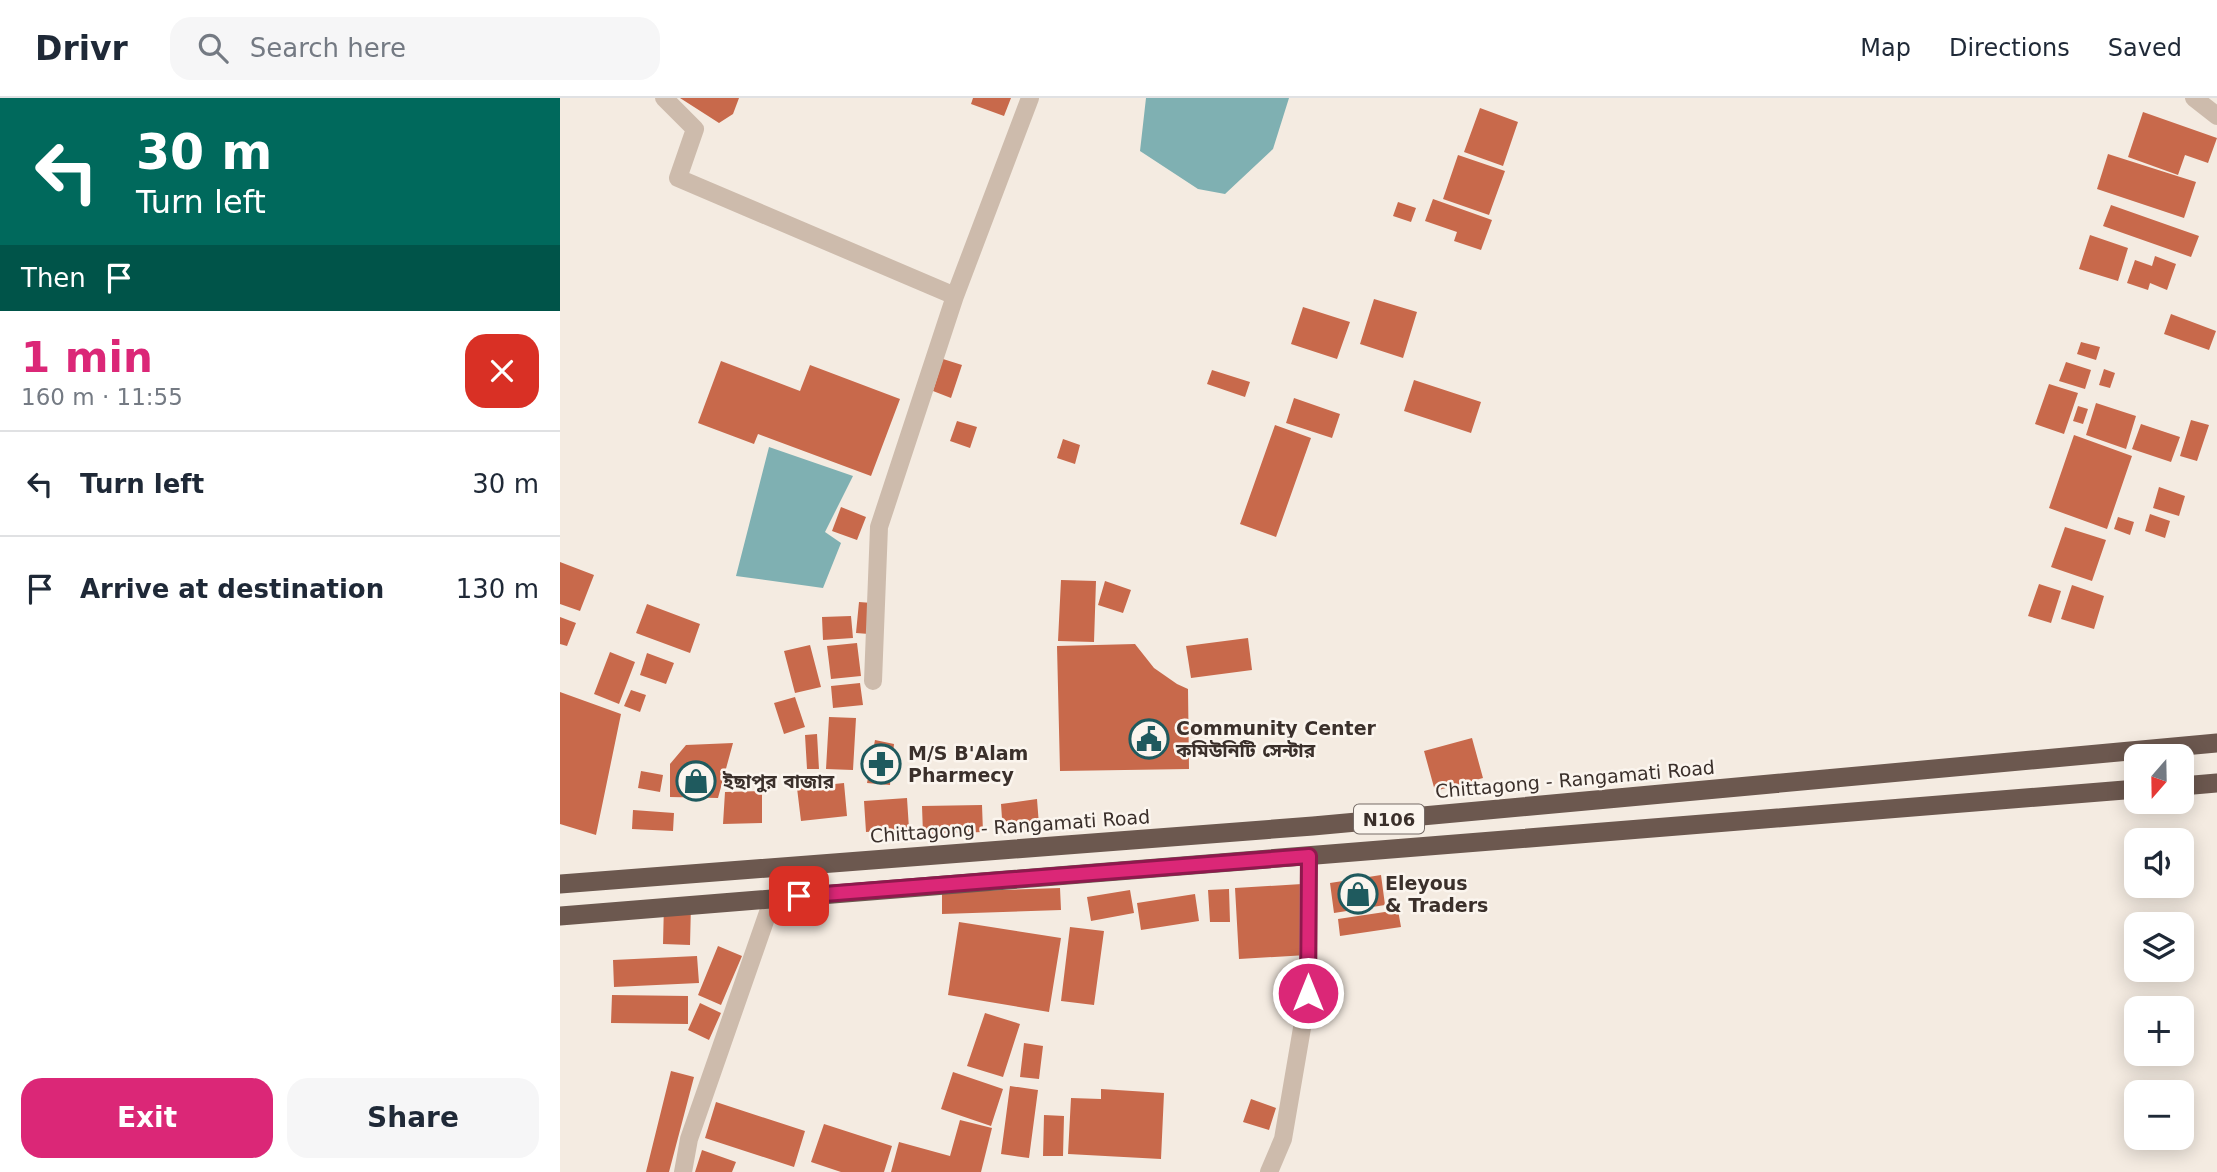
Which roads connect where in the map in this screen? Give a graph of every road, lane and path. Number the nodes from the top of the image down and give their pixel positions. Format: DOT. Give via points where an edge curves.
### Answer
graph roads {
  1 [pos="664,98"];
  2 [pos="1030,98"];
  3 [pos="2194,98"];
  4 [pos="2217,116"];
  5 [pos="956,296"];
  6 [pos="873,681"];
  7 [pos="2217,743"];
  8 [pos="2217,783"];
  9 [pos="2194,785"];
  10 [pos="2124,790"];
  11 [pos="1309,856"];
  12 [pos="560,884"];
  13 [pos="773,898"];
  14 [pos="560,916"];
  15 [pos="683,1172"];
  16 [pos="1269,1172"];
  1 -- 5 [label="street" via="695,129 678,178"];
  2 -- 5 [label="street"];
  3 -- 4 [label="street"];
  5 -- 6 [label="street" via="879,527"];
  7 -- 12 [label="highway, Chittagong - Rangamati Road / N106" via="1313,826"];
  8 -- 9 [label="highway"];
  10 -- 11 [label="highway"];
  11 -- 13 [label="highway"];
  11 -- 16 [label="street" via="1308,993 1283,1139"];
  13 -- 14 [label="highway"];
  13 -- 15 [label="street" via="689,1139"];
}
